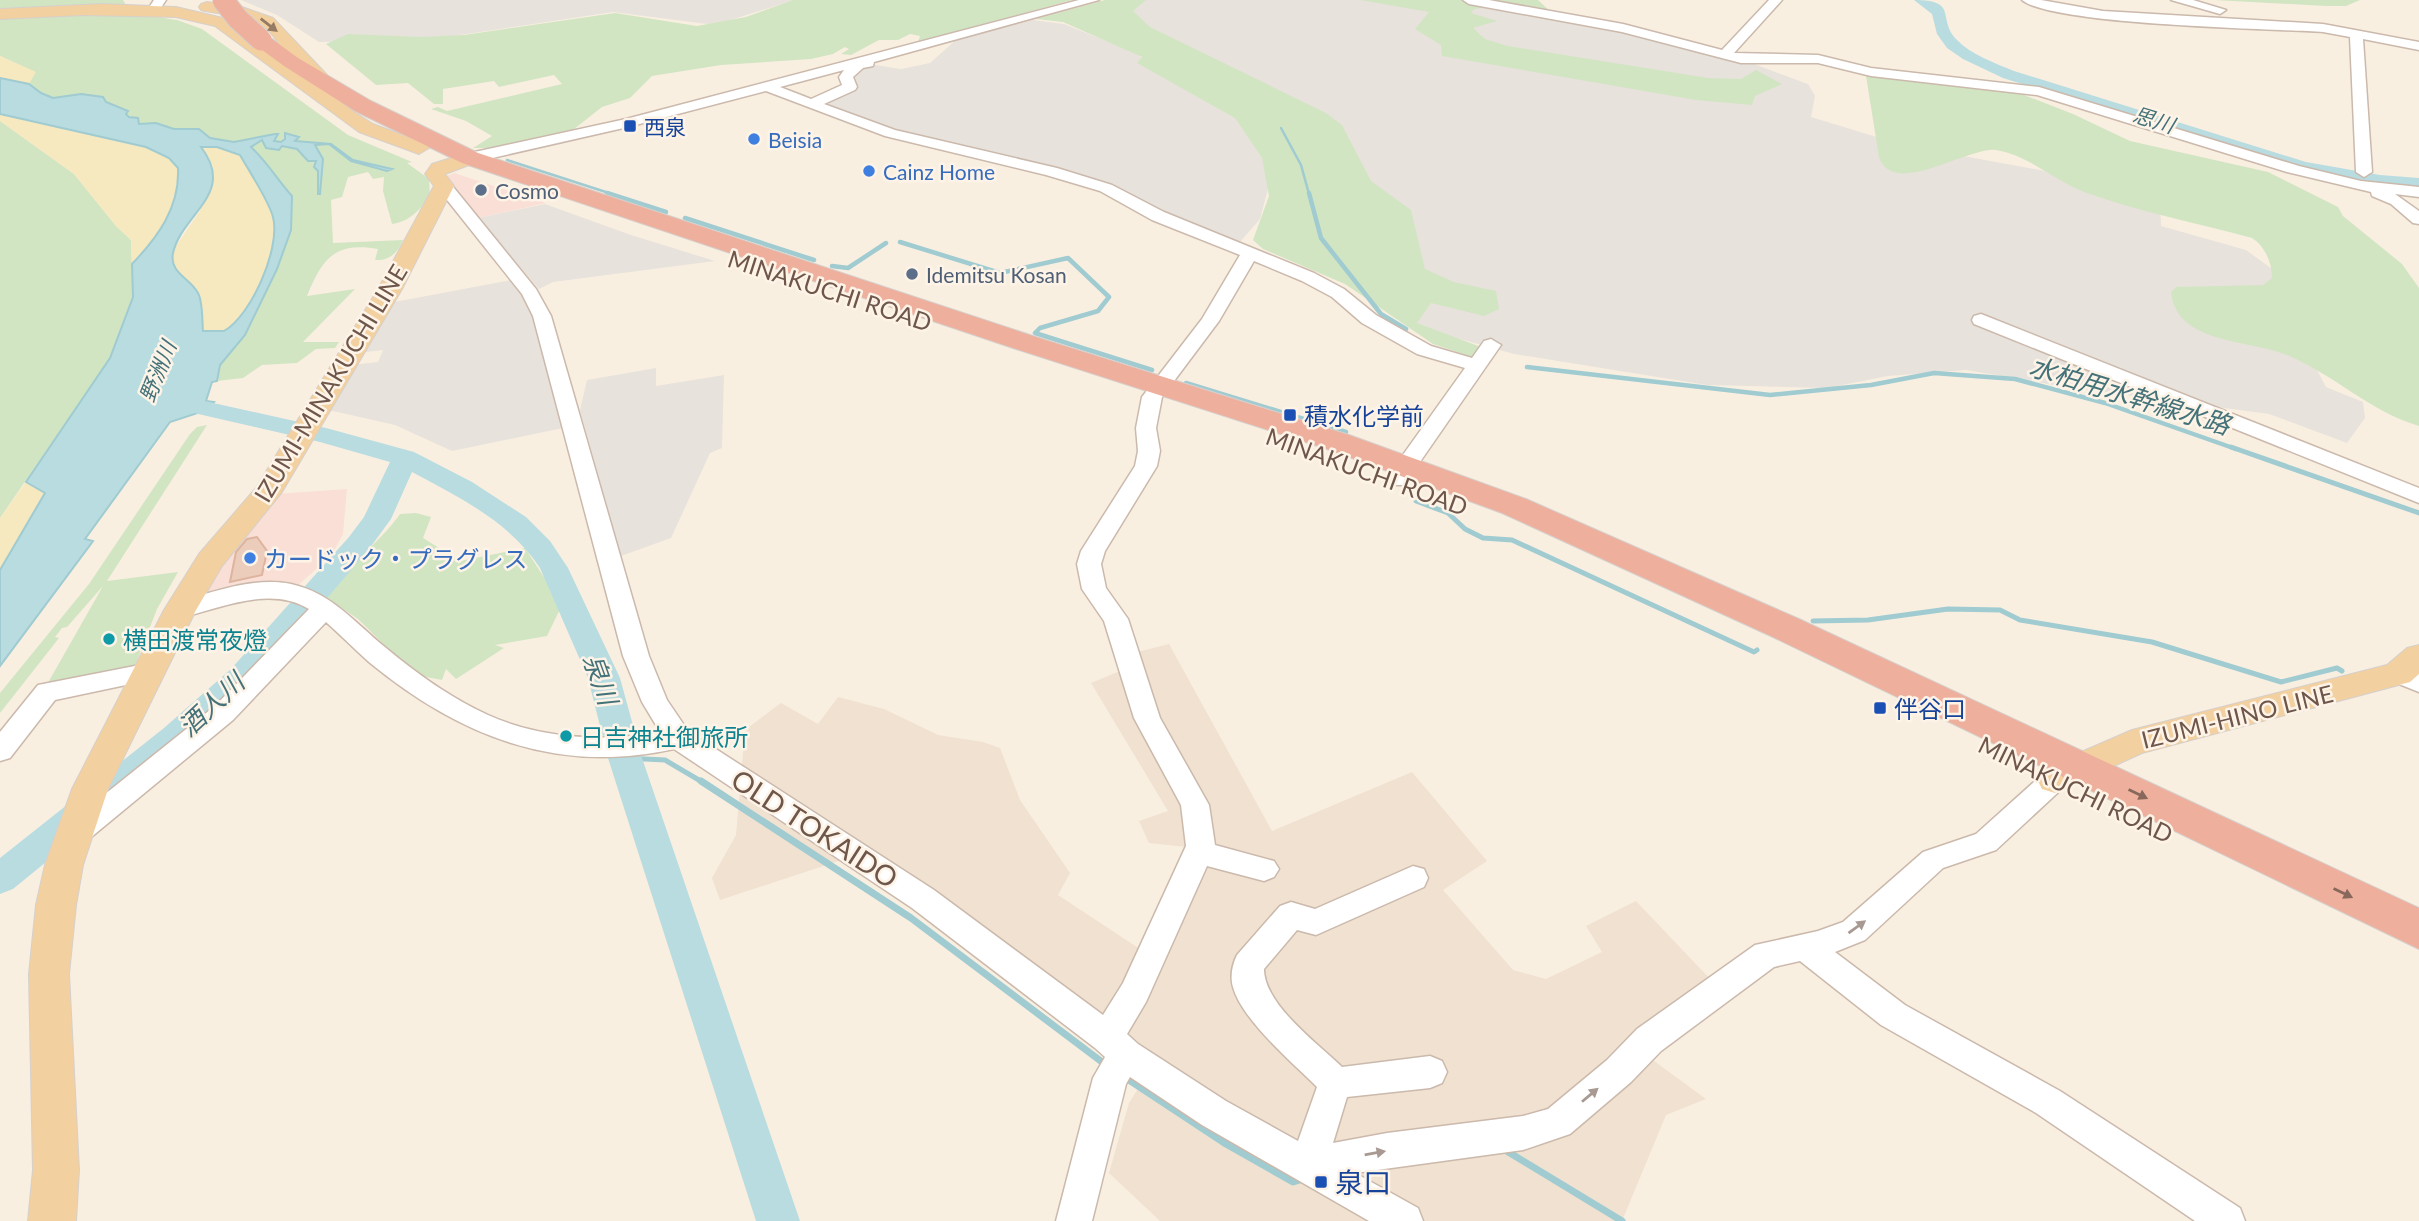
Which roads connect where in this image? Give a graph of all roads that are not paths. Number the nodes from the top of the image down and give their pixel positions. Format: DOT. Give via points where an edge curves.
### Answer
graph roads {
  1 [pos="223,0"];
  2 [pos="1093,0"];
  3 [pos="1469,0"];
  4 [pos="1776,0"];
  5 [pos="2028,0"];
  6 [pos="2177,0"];
  7 [pos="165,4"];
  8 [pos="133,8"];
  9 [pos="83,10"];
  10 [pos="0,14"];
  11 [pos="2257,23"];
  12 [pos="2356,33"];
  13 [pos="952,37"];
  14 [pos="2419,46"];
  15 [pos="1725,55"];
  16 [pos="934,58"];
  17 [pos="291,62"];
  18 [pos="853,64"];
  19 [pos="902,66"];
  20 [pos="323,80"];
  21 [pos="766,85"];
  22 [pos="812,104"];
  23 [pos="2218,134"];
  24 [pos="419,148"];
  25 [pos="455,169"];
  26 [pos="2419,176"];
  27 [pos="2363,179"];
  28 [pos="2419,192"];
  29 [pos="2419,219"];
  30 [pos="1250,253"];
  31 [pos="1981,320"];
  32 [pos="1491,345"];
  33 [pos="1477,366"];
  34 [pos="1156,391"];
  35 [pos="1401,473"];
  36 [pos="2419,496"];
  37 [pos="316,603"];
  38 [pos="180,610"];
  39 [pos="2412,671"];
  40 [pos="150,672"];
  41 [pos="668,741"];
  42 [pos="0,751"];
  43 [pos="2069,774"];
  44 [pos="75,831"];
  45 [pos="1198,852"];
  46 [pos="1264,869"];
  47 [pos="1413,878"];
  48 [pos="2419,929"];
  49 [pos="1804,946"];
  50 [pos="2419,954"];
  51 [pos="1116,1058"];
  52 [pos="1430,1072"];
  53 [pos="1335,1083"];
  54 [pos="1308,1165"];
  55 [pos="52,1221"];
  56 [pos="1074,1221"];
  57 [pos="1405,1221"];
  58 [pos="2227,1221"];
  1 -- 17 [label="highway, MINAKUCHI ROAD, bridge" via="261,40"];
  2 -- 13 [label="street"];
  3 -- 15 [label="street" via="1623,28"];
  4 -- 15 [label="street"];
  5 -- 11 [label="street" via="2092,13"];
  6 -- 11 [label="street"];
  7 -- 8 [label="main road"];
  7 -- 8 [label="main road"];
  7 -- 20 [label="main road, one-way" via="216,7 262,18"];
  7 -- 24 [label="main road" via="220,22 350,118"];
  8 -- 9 [label="main road"];
  8 -- 9 [label="main road"];
  9 -- 10 [label="main road"];
  11 -- 12 [label="street"];
  12 -- 14 [label="street"];
  12 -- 27 [label="street"];
  13 -- 16 [label="street"];
  13 -- 18 [label="street"];
  15 -- 27 [label="street" via="1818,60 1871,72 2039,91 2247,156"];
  17 -- 20 [label="highway, MINAKUCHI ROAD"];
  17 -- 24 [label="highway, MINAKUCHI ROAD" via="337,100"];
  18 -- 19 [label="street"];
  18 -- 21 [label="street"];
  18 -- 22 [label="street" via="846,77 850,88"];
  20 -- 25 [label="highway, MINAKUCHI ROAD" via="413,132"];
  21 -- 22 [label="street"];
  21 -- 25 [label="street"];
  22 -- 30 [label="street" via="890,133 1095,184 1158,216"];
  23 -- 27 [label="street"];
  24 -- 25 [label="highway, MINAKUCHI ROAD"];
  25 -- 34 [label="highway, MINAKUCHI ROAD"];
  25 -- 38 [label="main road, IZUMI-MINAKUCHI LINE" via="296,446 258,505 209,561"];
  25 -- 41 [label="street" via="542,316 636,656"];
  26 -- 27 [label="street"];
  27 -- 28 [label="street"];
  27 -- 29 [label="street"];
  30 -- 33 [label="street" via="1338,293 1369,319 1424,350"];
  30 -- 34 [label="street" via="1210,321"];
  31 -- 36 [label="street"];
  32 -- 33 [label="street"];
  33 -- 35 [label="street"];
  34 -- 35 [label="highway, MINAKUCHI ROAD"];
  34 -- 45 [label="street" via="1146,428 1146,466 1093,551 1090,576 1125,641 1147,718 1195,804 1201,835"];
  35 -- 43 [label="highway, MINAKUCHI ROAD"];
  37 -- 38 [label="street" via="288,592 263,592"];
  37 -- 41 [label="street" via="405,676 477,721 543,739 597,745"];
  37 -- 44 [label="street" via="224,713"];
  38 -- 40 [label="main road, IZUMI-MINAKUCHI LINE"];
  39 -- 43 [label="main road, IZUMI-HINO LINE" via="2132,743"];
  40 -- 42 [label="street" via="47,692"];
  40 -- 44 [label="main road, IZUMI-MINAKUCHI LINE" via="90,789"];
  41 -- 51 [label="street, OLD TOKAIDO" via="923,899"];
  43 -- 48 [label="highway, MINAKUCHI ROAD, one-way"];
  49 -- 43 [label="street, one-way" via="1854,931 1933,860 1986,842"];
  43 -- 50 [label="highway, MINAKUCHI ROAD"];
  44 -- 55 [label="main road, IZUMI-MINAKUCHI LINE" via="57,905 48,974 56,1170"];
  45 -- 46 [label="street"];
  45 -- 51 [label="street" via="1135,992"];
  47 -- 53 [label="street" via="1316,922 1291,915 1248,965 1248,986 1267,1015"];
  54 -- 49 [label="street, one-way" via="1523,1133 1558,1122 1649,1040 1766,955"];
  49 -- 58 [label="street" via="1893,1015 2048,1102"];
  51 -- 54 [label="street, OLD TOKAIDO"];
  51 -- 56 [label="street"];
  52 -- 53 [label="street"];
  53 -- 54 [label="street"];
  54 -- 57 [label="street, OLD TOKAIDO"];
}
